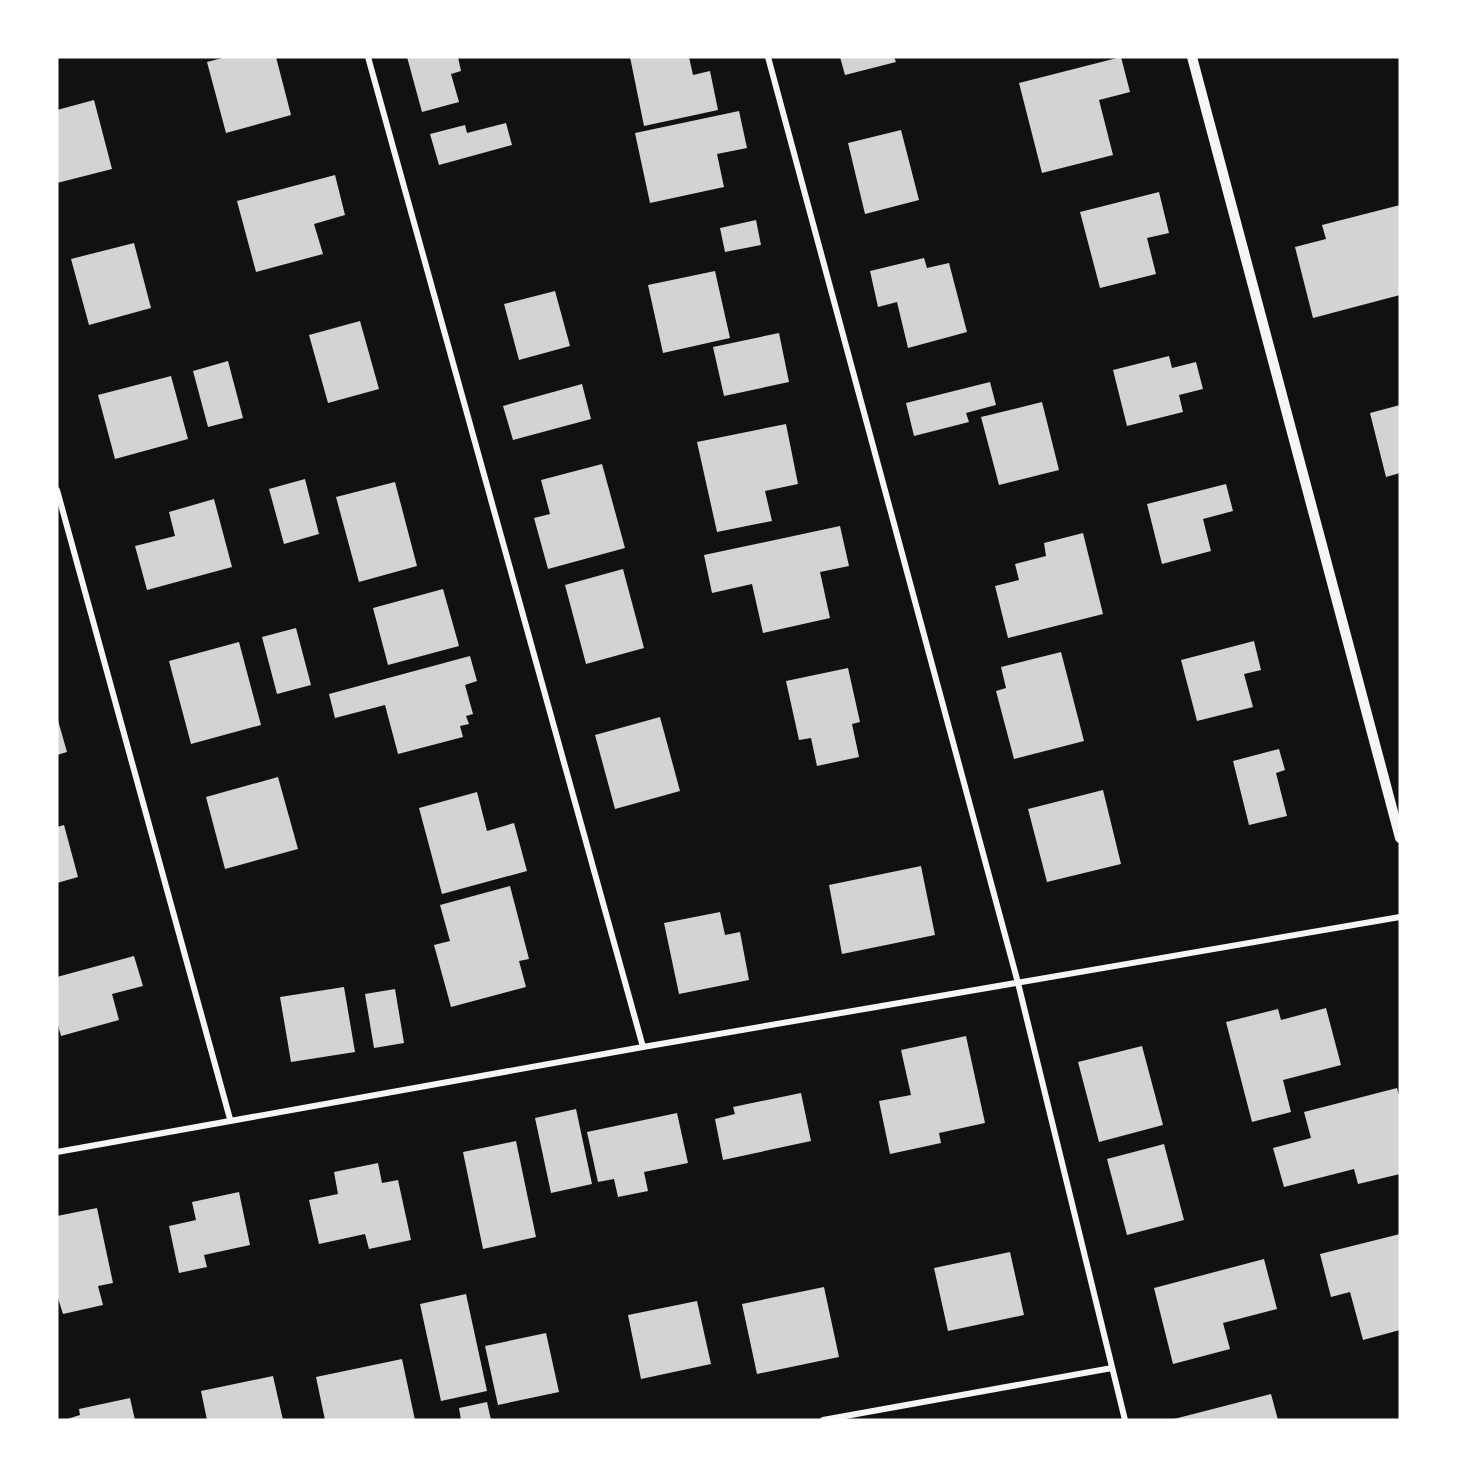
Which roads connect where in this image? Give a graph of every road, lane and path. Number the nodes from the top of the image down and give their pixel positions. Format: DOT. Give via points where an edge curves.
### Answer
graph roads {
  1 [pos="368,57"];
  2 [pos="768,57"];
  3 [pos="1192,57"];
  4 [pos="57,490"];
  5 [pos="1400,838"];
  6 [pos="1400,917"];
  7 [pos="1018,983"];
  8 [pos="643,1047"];
  9 [pos="230,1119"];
  10 [pos="57,1152"];
  11 [pos="1112,1368"];
  12 [pos="823,1420"];
  13 [pos="1125,1420"];
  1 -- 8 [label="street"];
  2 -- 7 [label="street"];
  3 -- 5 [label="street"];
  4 -- 9 [label="street"];
  6 -- 7 [label="street"];
  7 -- 8 [label="street"];
  7 -- 11 [label="street"];
  8 -- 9 [label="street"];
  9 -- 10 [label="street"];
  11 -- 12 [label="street"];
  11 -- 13 [label="street"];
}
